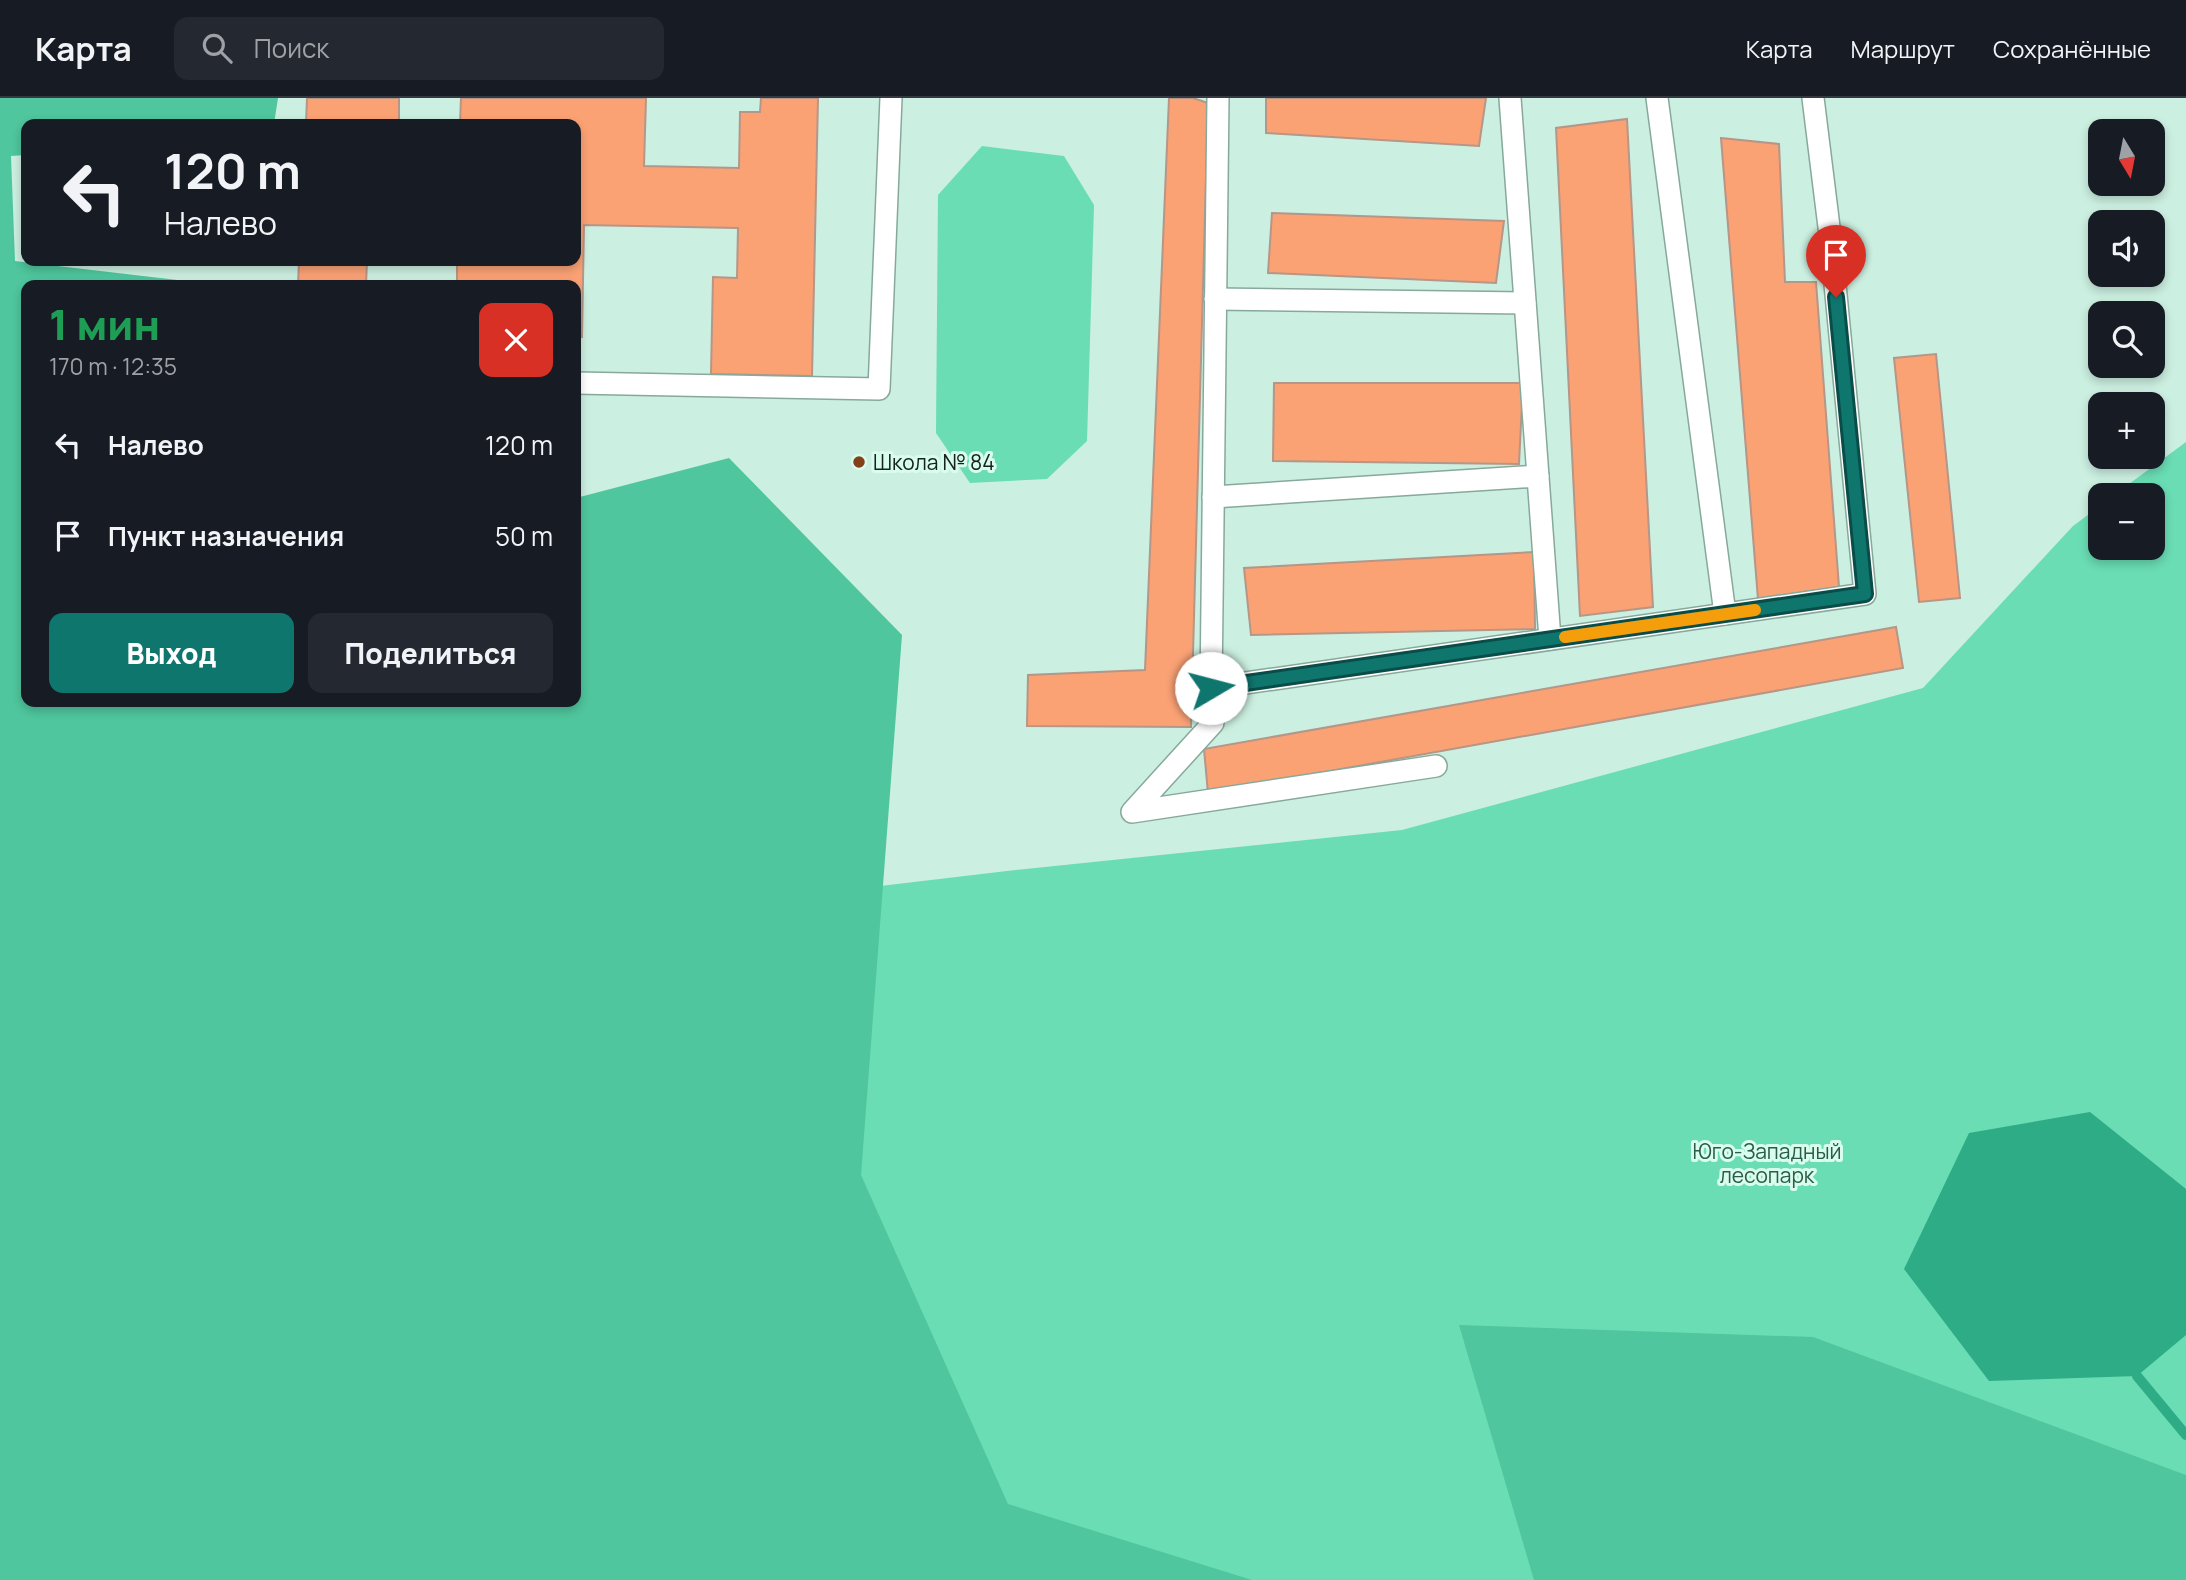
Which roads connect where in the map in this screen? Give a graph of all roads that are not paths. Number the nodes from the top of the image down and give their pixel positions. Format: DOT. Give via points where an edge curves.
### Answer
graph roads {
  1 [pos="891,98"];
  2 [pos="1218,98"];
  3 [pos="1510,98"];
  4 [pos="1657,98"];
  5 [pos="1813,98"];
  6 [pos="1215,299"];
  7 [pos="1525,303"];
  8 [pos="581,383"];
  9 [pos="1538,476"];
  10 [pos="1213,497"];
  11 [pos="1725,614"];
  12 [pos="1550,639"];
  13 [pos="1211,688"];
  14 [pos="1436,766"];
  1 -- 8 [label="lane" via="879,389"];
  2 -- 6 [label="lane"];
  3 -- 7 [label="lane"];
  4 -- 11 [label="lane"];
  5 -- 11 [label="lane" via="1865,594"];
  6 -- 7 [label="lane"];
  6 -- 10 [label="lane"];
  7 -- 9 [label="lane"];
  9 -- 10 [label="lane"];
  9 -- 12 [label="lane"];
  10 -- 13 [label="lane"];
  11 -- 12 [label="lane"];
  12 -- 13 [label="lane"];
  13 -- 14 [label="lane" via="1213,723 1132,812"];
}
